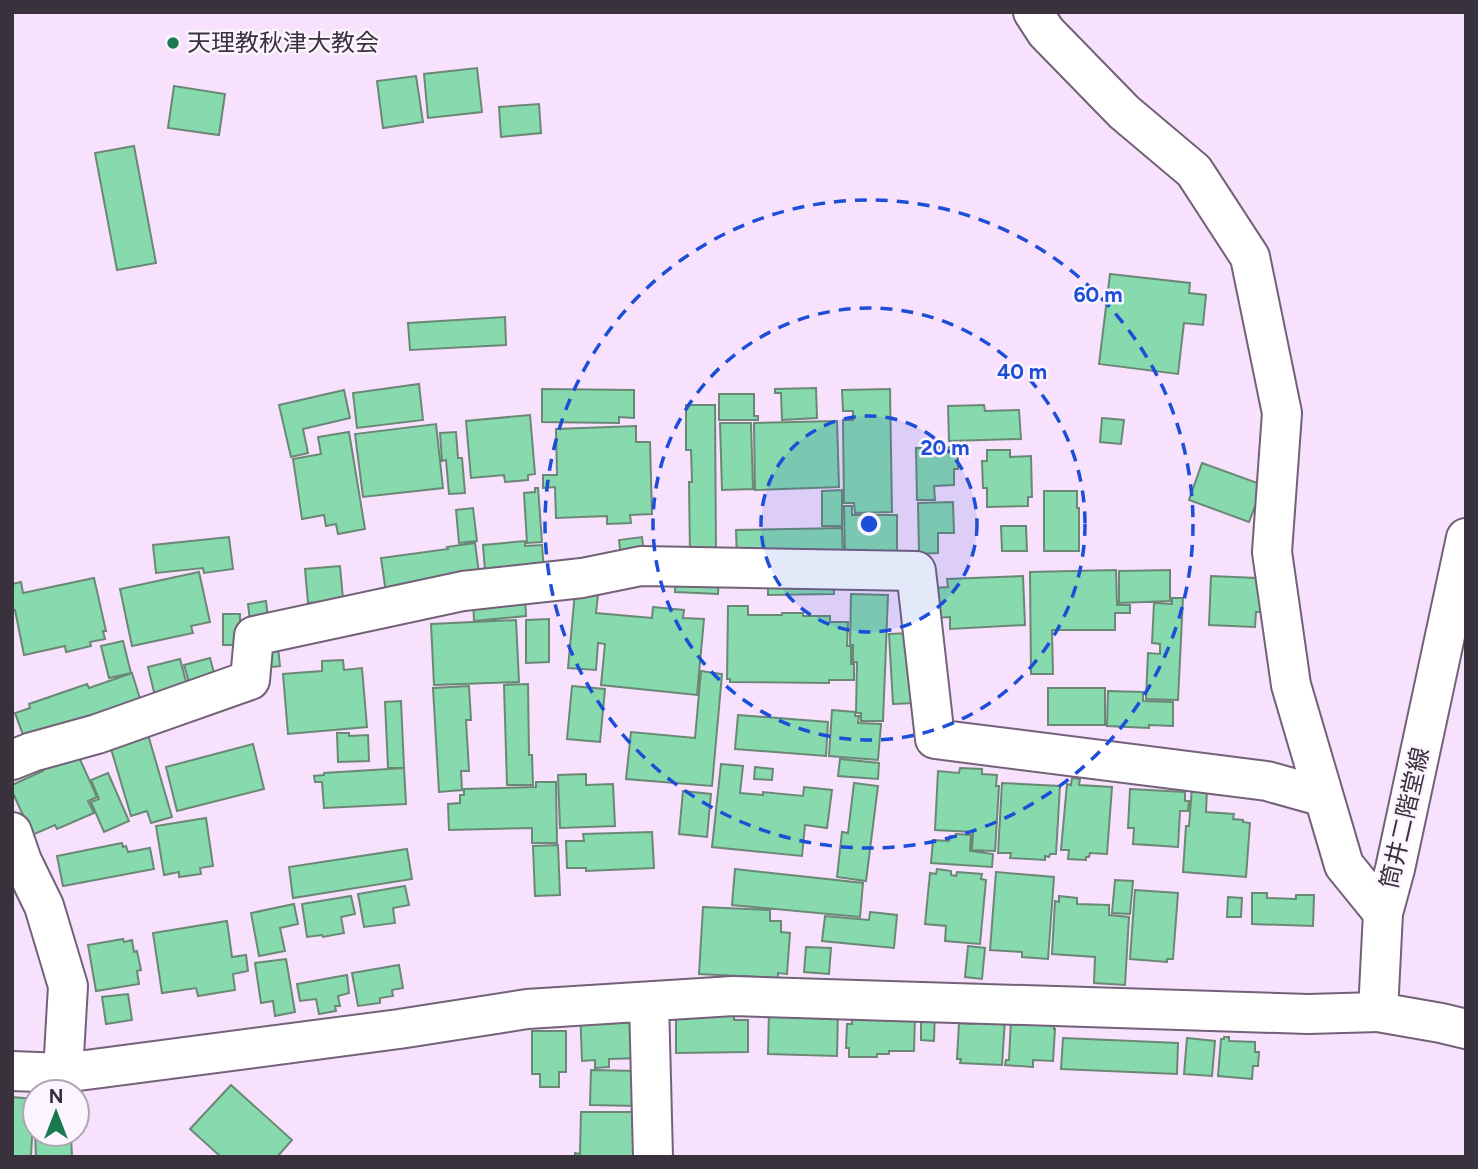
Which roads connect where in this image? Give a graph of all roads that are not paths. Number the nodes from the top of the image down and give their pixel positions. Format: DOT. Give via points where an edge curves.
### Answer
graph roads {
  1 [pos="1033,12"];
  2 [pos="1466,538"];
  3 [pos="12,760"];
  4 [pos="1324,797"];
  5 [pos="12,832"];
  6 [pos="1383,913"];
  7 [pos="649,1002"];
  8 [pos="1378,1012"];
  9 [pos="1466,1029"];
  10 [pos="12,1071"];
  11 [pos="63,1073"];
  12 [pos="653,1157"];
  1 -- 4 [label="street" via="1046,32 1124,112 1194,172 1250,257 1282,413 1272,552 1291,685"];
  2 -- 6 [label="street, 筒井二階堂線"];
  3 -- 4 [label="street" via="250,680 254,636 463,591 582,578 641,566 916,571 934,739 1267,781"];
  4 -- 6 [label="street" via="1344,865"];
  5 -- 11 [label="street" via="44,906 68,986"];
  6 -- 8 [label="street, 筒井二階堂線"];
  7 -- 8 [label="street" via="733,996 1308,1014"];
  7 -- 11 [label="street" via="527,1009"];
  7 -- 12 [label="street"];
  8 -- 9 [label="street"];
  10 -- 11 [label="street"];
}
